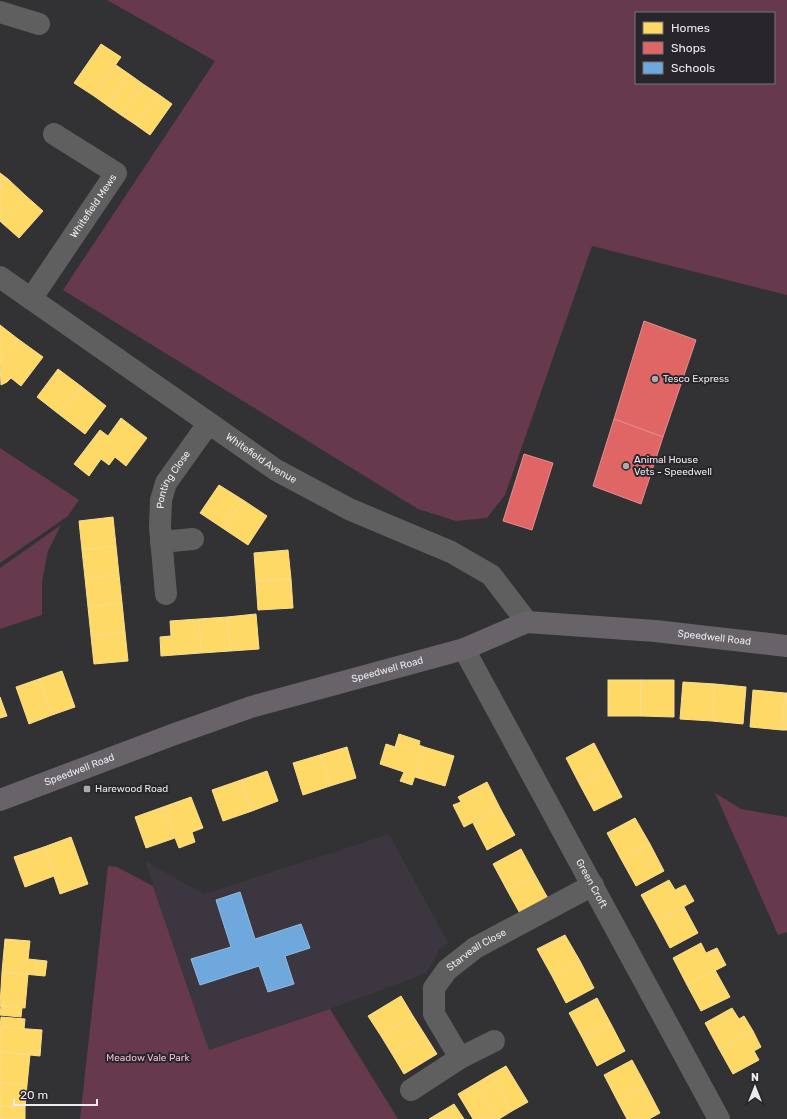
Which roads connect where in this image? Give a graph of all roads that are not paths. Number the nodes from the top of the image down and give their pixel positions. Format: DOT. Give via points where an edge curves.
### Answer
graph roads {
  1 [pos="0,12"];
  2 [pos="39,24"];
  3 [pos="54,134"];
  4 [pos="0,276"];
  5 [pos="31,299"];
  6 [pos="208,424"];
  7 [pos="193,539"];
  8 [pos="161,542"];
  9 [pos="166,594"];
  10 [pos="527,622"];
  11 [pos="787,646"];
  12 [pos="464,649"];
  13 [pos="0,800"];
  14 [pos="593,885"];
  15 [pos="494,1041"];
  16 [pos="460,1058"];
  17 [pos="411,1090"];
  18 [pos="719,1119"];
  1 -- 2 [label="street"];
  3 -- 5 [label="street, Whitefield Mews" via="116,173"];
  4 -- 5 [label="street, Whitefield Avenue"];
  5 -- 6 [label="street, Whitefield Avenue"];
  6 -- 8 [label="street, Ponting Close" via="166,483 160,509"];
  6 -- 10 [label="street, Whitefield Avenue" via="276,470 349,509 451,552 491,575"];
  7 -- 8 [label="street"];
  8 -- 9 [label="street, Ponting Close"];
  10 -- 11 [label="street, Speedwell Road" via="655,631"];
  10 -- 12 [label="street, Speedwell Road"];
  12 -- 13 [label="street, Speedwell Road" via="252,707"];
  12 -- 14 [label="street, Green Croft"];
  14 -- 16 [label="street, Starveall Close" via="475,948 447,970 434,988 434,1014"];
  14 -- 18 [label="street, Green Croft"];
  15 -- 16 [label="street"];
  16 -- 17 [label="street"];
}
